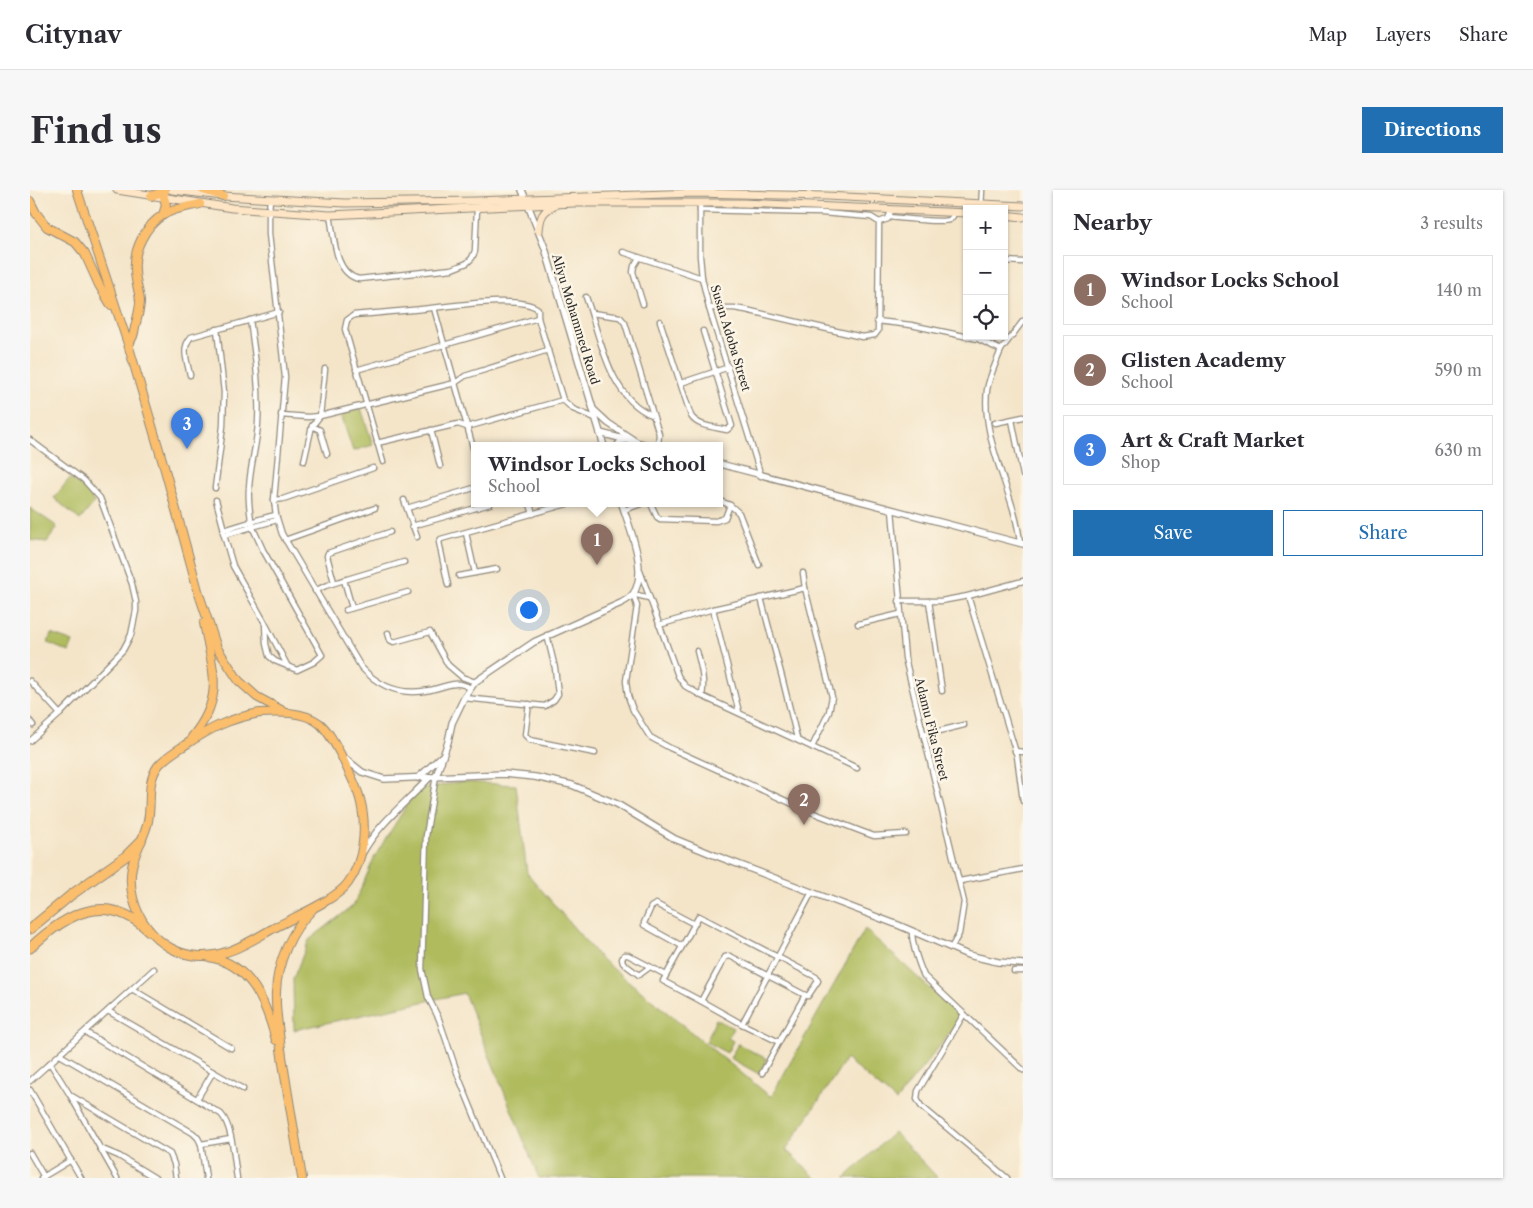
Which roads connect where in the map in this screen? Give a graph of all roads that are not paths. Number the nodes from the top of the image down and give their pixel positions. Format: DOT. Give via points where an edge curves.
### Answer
graph roads {
  1 [pos="76,190"];
  2 [pos="116,190"];
  3 [pos="172,190"];
  4 [pos="203,190"];
  5 [pos="522,190"];
  6 [pos="982,190"];
  7 [pos="638,192"];
  8 [pos="164,193"];
  9 [pos="223,193"];
  10 [pos="151,196"];
  11 [pos="525,198"];
  12 [pos="270,199"];
  13 [pos="30,201"];
  14 [pos="567,203"];
  15 [pos="200,204"];
  16 [pos="963,205"];
  17 [pos="981,205"];
  18 [pos="528,206"];
  19 [pos="700,206"];
  20 [pos="1008,206"];
  21 [pos="1023,206"];
  22 [pos="477,209"];
  23 [pos="269,211"];
  24 [pos="963,213"];
  25 [pos="890,214"];
  26 [pos="163,215"];
  27 [pos="330,215"];
  28 [pos="1008,216"];
  29 [pos="1023,217"];
  30 [pos="879,222"];
  31 [pos="539,231"];
  32 [pos="623,252"];
  33 [pos="639,258"];
  34 [pos="1008,262"];
  35 [pos="1023,262"];
  36 [pos="702,278"];
  37 [pos="586,296"];
  38 [pos="643,304"];
  39 [pos="434,308"];
  40 [pos="709,308"];
  41 [pos="116,310"];
  42 [pos="279,312"];
  43 [pos="592,313"];
  44 [pos="538,318"];
  45 [pos="250,320"];
  46 [pos="660,321"];
  47 [pos="877,321"];
  48 [pos="1023,321"];
  49 [pos="218,329"];
  50 [pos="703,331"];
  51 [pos="988,340"];
  52 [pos="128,344"];
  53 [pos="988,344"];
  54 [pos="445,346"];
  55 [pos="548,350"];
  56 [pos="1001,350"];
  57 [pos="728,367"];
  58 [pos="324,369"];
  59 [pos="356,370"];
  60 [pos="714,372"];
  61 [pos="190,375"];
  62 [pos="455,383"];
  63 [pos="680,383"];
  64 [pos="563,400"];
  65 [pos="366,404"];
  66 [pos="592,407"];
  67 [pos="281,415"];
  68 [pos="652,415"];
  69 [pos="320,416"];
  70 [pos="1023,417"];
  71 [pos="595,418"];
  72 [pos="1012,420"];
  73 [pos="995,423"];
  74 [pos="312,426"];
  75 [pos="467,427"];
  76 [pos="431,430"];
  77 [pos="600,433"];
  78 [pos="30,440"];
  79 [pos="627,440"];
  80 [pos="471,442"];
  81 [pos="603,442"];
  82 [pos="621,442"];
  83 [pos="634,442"];
  84 [pos="637,442"];
  85 [pos="658,442"];
  86 [pos="377,443"];
  87 [pos="1020,451"];
  88 [pos="327,454"];
  89 [pos="304,462"];
  90 [pos="383,462"];
  91 [pos="723,465"];
  92 [pos="440,466"];
  93 [pos="373,468"];
  94 [pos="1023,475"];
  95 [pos="761,476"];
  96 [pos="215,488"];
  97 [pos="471,489"];
  98 [pos="216,500"];
  99 [pos="274,500"];
  100 [pos="404,500"];
  101 [pos="723,502"];
  102 [pos="730,505"];
  103 [pos="479,507"];
  104 [pos="531,507"];
  105 [pos="557,507"];
  106 [pos="623,507"];
  107 [pos="652,507"];
  108 [pos="375,508"];
  109 [pos="407,508"];
  110 [pos="892,510"];
  111 [pos="533,514"];
  112 [pos="276,518"];
  113 [pos="252,524"];
  114 [pos="412,526"];
  115 [pos="224,532"];
  116 [pos="390,532"];
  117 [pos="466,533"];
  118 [pos="416,537"];
  119 [pos="285,540"];
  120 [pos="1022,544"];
  121 [pos="404,562"];
  122 [pos="759,565"];
  123 [pos="638,567"];
  124 [pos="497,569"];
  125 [pos="803,573"];
  126 [pos="475,574"];
  127 [pos="460,576"];
  128 [pos="344,580"];
  129 [pos="1023,581"];
  130 [pos="334,582"];
  131 [pos="448,585"];
  132 [pos="805,588"];
  133 [pos="315,591"];
  134 [pos="408,592"];
  135 [pos="199,594"];
  136 [pos="633,594"];
  137 [pos="968,596"];
  138 [pos="649,598"];
  139 [pos="761,598"];
  140 [pos="899,601"];
  141 [pos="929,602"];
  142 [pos="352,608"];
  143 [pos="713,609"];
  144 [pos="346,610"];
  145 [pos="900,614"];
  146 [pos="265,623"];
  147 [pos="858,624"];
  148 [pos="659,625"];
  149 [pos="388,633"];
  150 [pos="546,635"];
  151 [pos="697,651"];
  152 [pos="289,668"];
  153 [pos="30,682"];
  154 [pos="475,682"];
  155 [pos="470,688"];
  156 [pos="942,691"];
  157 [pos="702,696"];
  158 [pos="464,698"];
  159 [pos="529,704"];
  160 [pos="739,712"];
  161 [pos="289,713"];
  162 [pos="60,714"];
  163 [pos="964,725"];
  164 [pos="923,736"];
  165 [pos="796,738"];
  166 [pos="30,740"];
  167 [pos="183,746"];
  168 [pos="812,747"];
  169 [pos="1016,751"];
  170 [pos="1023,752"];
  171 [pos="595,753"];
  172 [pos="340,754"];
  173 [pos="445,754"];
  174 [pos="857,768"];
  175 [pos="433,777"];
  176 [pos="418,778"];
  177 [pos="1023,801"];
  178 [pos="906,834"];
  179 [pos="141,842"];
  180 [pos="360,856"];
  181 [pos="1023,868"];
  182 [pos="960,880"];
  183 [pos="812,892"];
  184 [pos="322,902"];
  185 [pos="694,924"];
  186 [pos="30,928"];
  187 [pos="149,930"];
  188 [pos="912,931"];
  189 [pos="682,946"];
  190 [pos="30,948"];
  191 [pos="952,948"];
  192 [pos="202,956"];
  193 [pos="778,957"];
  194 [pos="1023,964"];
  195 [pos="650,967"];
  196 [pos="154,969"];
  197 [pos="1014,971"];
  198 [pos="1023,971"];
  199 [pos="666,975"];
  200 [pos="768,976"];
  201 [pos="132,989"];
  202 [pos="805,996"];
  203 [pos="701,1001"];
  204 [pos="108,1010"];
  205 [pos="964,1014"];
  206 [pos="742,1024"];
  207 [pos="85,1032"];
  208 [pos="778,1042"];
  209 [pos="231,1048"];
  210 [pos="60,1055"];
  211 [pos="50,1063"];
  212 [pos="284,1070"];
  213 [pos="1023,1070"];
  214 [pos="213,1072"];
  215 [pos="762,1073"];
  216 [pos="30,1081"];
  217 [pos="243,1089"];
  218 [pos="30,1090"];
  219 [pos="70,1095"];
  220 [pos="197,1099"];
  221 [pos="231,1139"];
  222 [pos="201,1144"];
  223 [pos="99,1148"];
  224 [pos="30,1153"];
  225 [pos="71,1160"];
  226 [pos="43,1177"];
  227 [pos="81,1178"];
  228 [pos="117,1178"];
  229 [pos="155,1178"];
  230 [pos="176,1178"];
  231 [pos="206,1178"];
  232 [pos="237,1178"];
  233 [pos="302,1178"];
  234 [pos="500,1178"];
  235 [pos="1007,1178"];
  1 -- 41 [label="main road"];
  2 -- 10 [label="main road"];
  3 -- 9 [label="main road"];
  4 -- 9 [label="main road"];
  5 -- 11 [label="street, Aliyu Mohammed Road"];
  6 -- 17 [label="street"];
  7 -- 11 [label="main road"];
  7 -- 16 [label="main road"];
  8 -- 10 [label="main road"];
  8 -- 15 [label="main road"];
  8 -- 26 [label="main road" via="166,210"];
  9 -- 12 [label="main road"];
  11 -- 12 [label="main road" via="344,203"];
  11 -- 18 [label="street, Aliyu Mohammed Road"];
  12 -- 23 [label="street"];
  13 -- 41 [label="main road" via="47,226 75,242 85,254 99,285"];
  14 -- 18 [label="main road"];
  14 -- 19 [label="main road"];
  14 -- 31 [label="main road" via="542,214"];
  15 -- 23 [label="main road"];
  15 -- 26 [label="main road"];
  18 -- 22 [label="main road"];
  18 -- 31 [label="street, Aliyu Mohammed Road"];
  19 -- 25 [label="main road" via="744,203"];
  19 -- 30 [label="street" via="871,217"];
  19 -- 36 [label="street, Susan Adoba Street"];
  20 -- 21 [label="main road"];
  22 -- 27 [label="main road"];
  22 -- 27 [label="street" via="475,251 460,268 359,279 353,278 341,265"];
  23 -- 27 [label="main road"];
  23 -- 42 [label="street"];
  24 -- 25 [label="main road"];
  25 -- 30 [label="street" via="884,222"];
  26 -- 52 [label="main road" via="146,233 137,250 134,268 140,301 133,337"];
  28 -- 29 [label="main road"];
  30 -- 47 [label="street"];
  31 -- 66 [label="street, Aliyu Mohammed Road"];
  32 -- 33 [label="street"];
  33 -- 36 [label="street"];
  33 -- 38 [label="street" via="633,272"];
  34 -- 35 [label="street"];
  36 -- 40 [label="street, Susan Adoba Street"];
  37 -- 43 [label="street"];
  39 -- 44 [label="street" via="486,302 528,304 538,309"];
  39 -- 54 [label="street"];
  39 -- 59 [label="street" via="349,316 346,329"];
  40 -- 47 [label="street" via="746,310 862,337 875,335"];
  40 -- 57 [label="street, Susan Adoba Street"];
  41 -- 52 [label="main road"];
  42 -- 45 [label="street"];
  42 -- 67 [label="street" via="285,377"];
  43 -- 68 [label="street" via="610,368 622,390 636,406"];
  43 -- 68 [label="street" via="620,317 625,323"];
  44 -- 54 [label="street"];
  44 -- 55 [label="street"];
  45 -- 49 [label="street"];
  45 -- 113 [label="street" via="259,400 249,487"];
  46 -- 63 [label="street"];
  47 -- 53 [label="street" via="960,335"];
  48 -- 56 [label="street"];
  49 -- 61 [label="street" via="191,337 186,342"];
  49 -- 96 [label="street" via="224,392"];
  50 -- 60 [label="street"];
  51 -- 53 [label="street"];
  52 -- 135 [label="main road"];
  53 -- 56 [label="street"];
  54 -- 59 [label="street"];
  54 -- 62 [label="street"];
  55 -- 62 [label="street" via="466,376"];
  55 -- 64 [label="street"];
  56 -- 120 [label="street" via="987,390 987,413"];
  57 -- 60 [label="street"];
  57 -- 95 [label="street, Susan Adoba Street"];
  58 -- 69 [label="street"];
  59 -- 65 [label="street"];
  60 -- 63 [label="street"];
  60 -- 63 [label="street" via="732,426 727,430 695,422"];
  62 -- 65 [label="street"];
  62 -- 75 [label="street"];
  64 -- 71 [label="street" via="573,409"];
  64 -- 75 [label="street"];
  65 -- 69 [label="street"];
  65 -- 86 [label="street"];
  66 -- 71 [label="street, Aliyu Mohammed Road"];
  66 -- 84 [label="street"];
  67 -- 69 [label="street"];
  67 -- 99 [label="street"];
  68 -- 85 [label="street"];
  69 -- 74 [label="street"];
  70 -- 72 [label="street"];
  71 -- 77 [label="street, Aliyu Mohammed Road"];
  72 -- 73 [label="street"];
  72 -- 87 [label="street"];
  74 -- 88 [label="street" via="320,430"];
  74 -- 89 [label="street"];
  75 -- 76 [label="street" via="458,424"];
  75 -- 80 [label="street"];
  76 -- 86 [label="street"];
  76 -- 92 [label="street"];
  77 -- 79 [label="street"];
  77 -- 81 [label="street, Aliyu Mohammed Road"];
  78 -- 162 [label="street" via="84,480 100,498 136,602 134,628 123,650"];
  79 -- 82 [label="street"];
  79 -- 83 [label="street"];
  86 -- 90 [label="street"];
  87 -- 94 [label="street"];
  91 -- 95 [label="street"];
  93 -- 99 [label="street"];
  95 -- 110 [label="street"];
  97 -- 109 [label="street"];
  98 -- 115 [label="street"];
  99 -- 112 [label="street"];
  100 -- 109 [label="street"];
  101 -- 102 [label="street"];
  102 -- 107 [label="street" via="725,518 716,521 660,519"];
  102 -- 122 [label="street" via="743,519"];
  103 -- 114 [label="street"];
  104 -- 111 [label="street"];
  105 -- 111 [label="street"];
  106 -- 123 [label="street"];
  108 -- 119 [label="street"];
  109 -- 114 [label="street"];
  110 -- 120 [label="street"];
  110 -- 140 [label="street, Adamu Fika Street"];
  111 -- 117 [label="street"];
  112 -- 113 [label="street"];
  112 -- 119 [label="street"];
  113 -- 115 [label="street"];
  113 -- 152 [label="street" via="263,550 322,655 297,670"];
  114 -- 118 [label="street"];
  115 -- 146 [label="street" via="233,566"];
  116 -- 130 [label="street" via="327,554"];
  117 -- 126 [label="street"];
  117 -- 131 [label="street" via="440,540"];
  119 -- 133 [label="street"];
  121 -- 128 [label="street"];
  123 -- 136 [label="street"];
  123 -- 138 [label="street"];
  124 -- 126 [label="street"];
  125 -- 132 [label="street"];
  126 -- 127 [label="street"];
  128 -- 130 [label="street"];
  128 -- 142 [label="street"];
  129 -- 137 [label="street"];
  130 -- 133 [label="street"];
  132 -- 139 [label="street"];
  132 -- 168 [label="street" via="832,697 829,712"];
  133 -- 155 [label="street" via="360,667 380,684 413,693 458,683"];
  134 -- 142 [label="street"];
  135 -- 161 [label="main road" via="218,648 230,670 257,697"];
  135 -- 167 [label="main road" via="214,671 214,688 203,721"];
  136 -- 138 [label="street"];
  136 -- 150 [label="street" via="620,603"];
  136 -- 178 [label="street" via="637,606 626,681 633,710 650,737 806,810 863,832 874,836"];
  137 -- 141 [label="street"];
  137 -- 169 [label="street"];
  138 -- 148 [label="street"];
  139 -- 143 [label="street"];
  139 -- 165 [label="street"];
  140 -- 141 [label="street"];
  140 -- 145 [label="street, Adamu Fika Street"];
  141 -- 156 [label="street"];
  142 -- 144 [label="street"];
  143 -- 148 [label="street"];
  143 -- 160 [label="street"];
  145 -- 147 [label="street"];
  145 -- 164 [label="street, Adamu Fika Street" via="905,658"];
  146 -- 152 [label="street"];
  146 -- 152 [label="street" via="269,656"];
  148 -- 157 [label="street" via="678,676 685,686"];
  149 -- 154 [label="street" via="394,642 430,632 448,665"];
  150 -- 154 [label="street"];
  150 -- 159 [label="street" via="558,694 545,706"];
  151 -- 157 [label="street" via="704,675"];
  153 -- 162 [label="street"];
  154 -- 155 [label="street"];
  155 -- 158 [label="street"];
  157 -- 160 [label="street"];
  158 -- 159 [label="street"];
  158 -- 173 [label="street" via="452,723"];
  159 -- 171 [label="street" via="527,738"];
  160 -- 165 [label="street"];
  161 -- 167 [label="main road" via="260,713 235,718 211,728"];
  161 -- 172 [label="main road" via="319,724"];
  162 -- 166 [label="street"];
  163 -- 164 [label="street"];
  164 -- 182 [label="street, Adamu Fika Street"];
  165 -- 168 [label="street"];
  167 -- 179 [label="main road" via="162,762 154,773 149,818"];
  168 -- 174 [label="street"];
  169 -- 170 [label="street"];
  169 -- 177 [label="street"];
  172 -- 176 [label="street" via="373,776 395,780"];
  172 -- 180 [label="main road" via="360,800 363,823"];
  173 -- 175 [label="street"];
  173 -- 176 [label="street"];
  175 -- 176 [label="street"];
  175 -- 180 [label="street" via="384,822"];
  175 -- 183 [label="street" via="518,775 572,785 617,804 674,838"];
  175 -- 234 [label="street" via="426,836 422,969 428,997"];
  179 -- 186 [label="highway"];
  179 -- 187 [label="main road" via="133,860 130,885"];
  180 -- 184 [label="main road" via="347,885"];
  181 -- 182 [label="street"];
  182 -- 191 [label="street, Adamu Fika Street" via="964,908 959,934"];
  183 -- 188 [label="street"];
  183 -- 193 [label="street"];
  184 -- 192 [label="main road" via="238,947 222,954"];
  184 -- 212 [label="main road" via="296,930 278,973 277,1013"];
  185 -- 189 [label="street"];
  185 -- 189 [label="street" via="656,904 651,907 644,925"];
  185 -- 193 [label="street" via="701,916"];
  187 -- 190 [label="highway" via="125,914 96,909 65,919"];
  187 -- 192 [label="main road" via="174,950"];
  188 -- 191 [label="street"];
  188 -- 205 [label="street" via="924,976"];
  189 -- 199 [label="street"];
  191 -- 194 [label="street" via="984,959"];
  192 -- 212 [label="main road" via="230,963 252,983 269,1015"];
  193 -- 200 [label="street"];
  193 -- 202 [label="street" via="818,978 810,995"];
  195 -- 195 [label="street" via="628,955 622,959 639,975"];
  195 -- 199 [label="street"];
  196 -- 201 [label="street"];
  197 -- 198 [label="street"];
  199 -- 203 [label="street" via="663,981"];
  200 -- 202 [label="street"];
  200 -- 203 [label="street" via="727,956"];
  200 -- 206 [label="street"];
  201 -- 204 [label="street"];
  201 -- 209 [label="street"];
  202 -- 208 [label="street"];
  203 -- 206 [label="street"];
  204 -- 207 [label="street"];
  204 -- 214 [label="street"];
  205 -- 213 [label="street"];
  205 -- 235 [label="street" via="918,1091 917,1099 921,1106"];
  206 -- 208 [label="street"];
  207 -- 210 [label="street"];
  207 -- 220 [label="street"];
  208 -- 215 [label="street"];
  210 -- 211 [label="street"];
  210 -- 222 [label="street" via="193,1133"];
  211 -- 216 [label="street"];
  211 -- 219 [label="street"];
  212 -- 233 [label="main road"];
  214 -- 217 [label="street"];
  214 -- 220 [label="street"];
  218 -- 225 [label="street"];
  219 -- 223 [label="street"];
  219 -- 230 [label="street" via="170,1154"];
  220 -- 221 [label="street" via="226,1119"];
  221 -- 222 [label="street"];
  221 -- 232 [label="street"];
  222 -- 231 [label="street"];
  223 -- 228 [label="street"];
  223 -- 229 [label="street"];
  224 -- 226 [label="street"];
  225 -- 226 [label="street"];
  225 -- 227 [label="street"];
}
